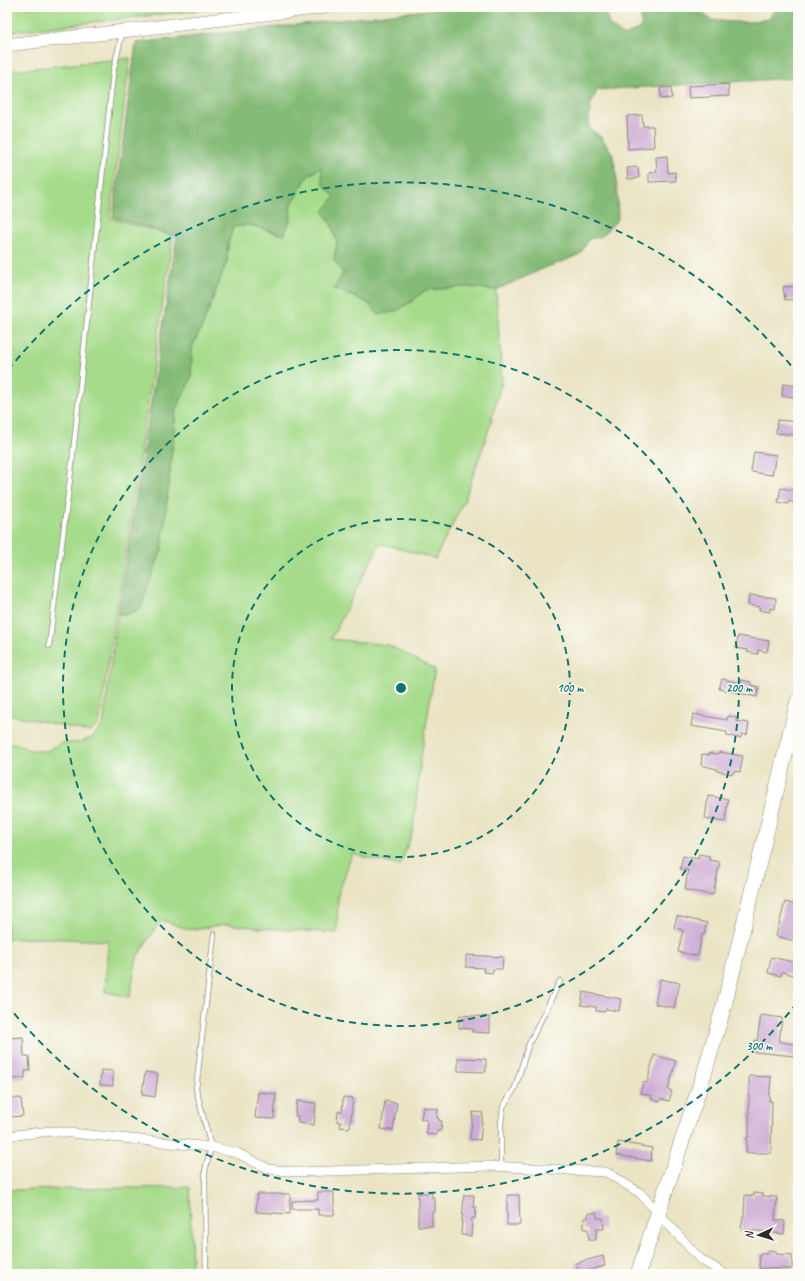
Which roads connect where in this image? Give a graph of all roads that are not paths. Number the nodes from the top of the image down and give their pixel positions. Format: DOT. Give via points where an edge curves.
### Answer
graph roads {
  1 [pos="324,7"];
  2 [pos="122,31"];
  3 [pos="7,45"];
  4 [pos="49,646"];
  5 [pos="798,702"];
  6 [pos="214,934"];
  7 [pos="560,981"];
  8 [pos="7,1136"];
  9 [pos="211,1147"];
  10 [pos="501,1167"];
  11 [pos="659,1213"];
  12 [pos="206,1274"];
  13 [pos="638,1274"];
  14 [pos="725,1274"];
  1 -- 2 [label="street"];
  2 -- 3 [label="street"];
  2 -- 4 [label="lane" via="113,73 72,463"];
  5 -- 11 [label="main road" via="725,1002"];
  6 -- 9 [label="lane" via="196,1089"];
  7 -- 10 [label="lane" via="528,1046 515,1088 503,1107"];
  8 -- 9 [label="street" via="51,1131"];
  9 -- 10 [label="street" via="237,1153 269,1170 297,1172"];
  9 -- 12 [label="lane" via="205,1171"];
  10 -- 11 [label="street" via="606,1172 640,1193"];
  11 -- 13 [label="main road"];
  11 -- 14 [label="street" via="700,1259"];
}
